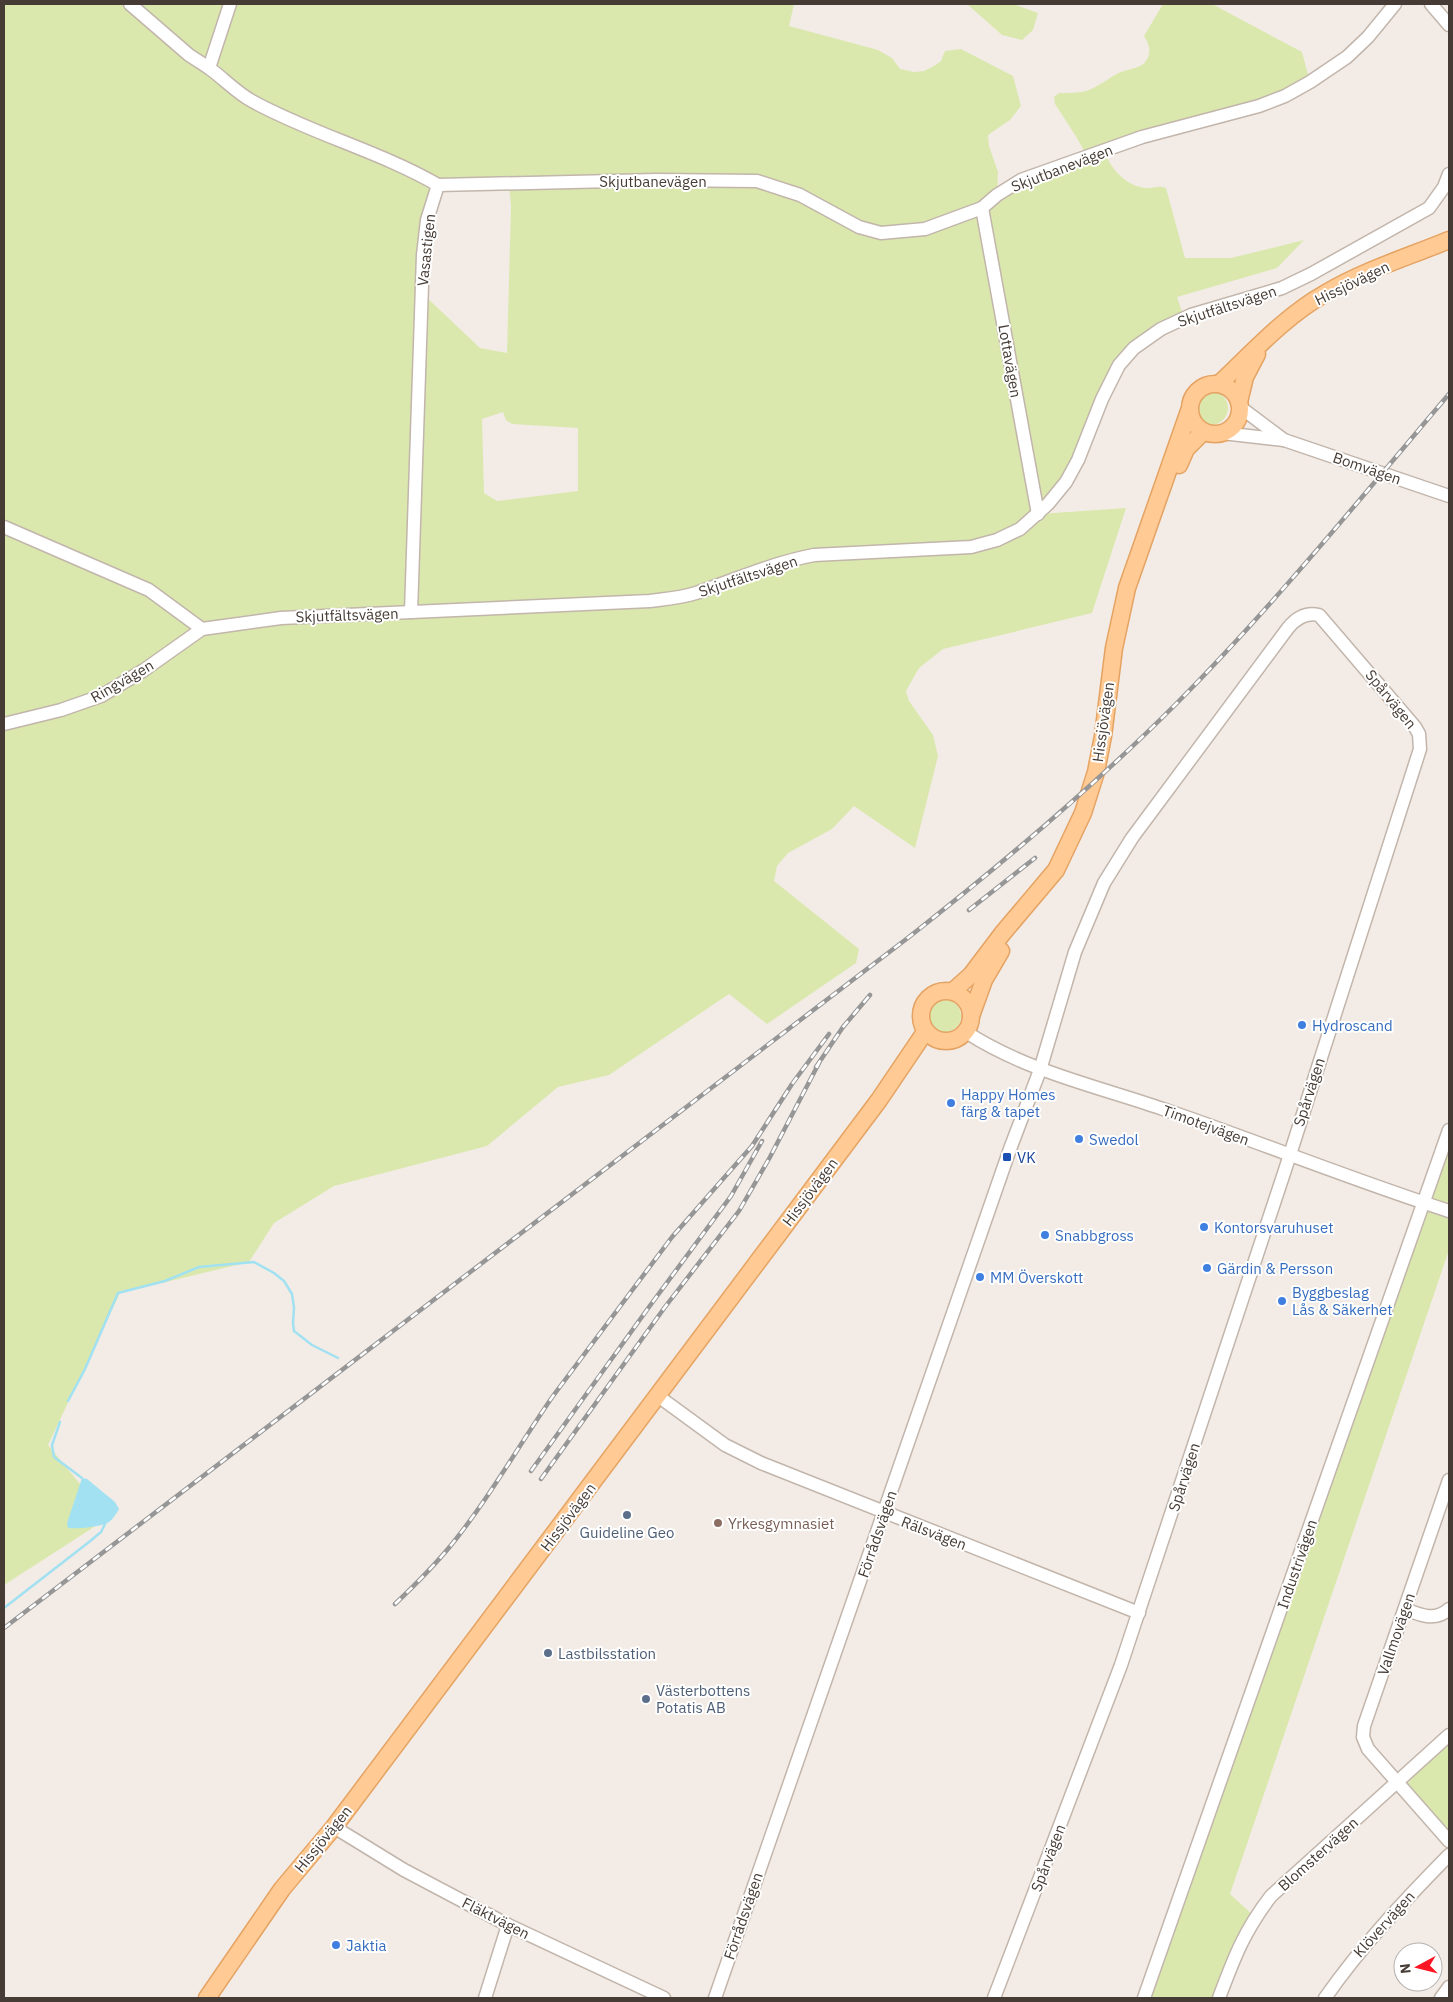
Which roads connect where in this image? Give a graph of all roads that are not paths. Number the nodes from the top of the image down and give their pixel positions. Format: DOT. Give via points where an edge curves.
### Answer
graph roads {
  1 [pos="130,4"];
  2 [pos="230,4"];
  3 [pos="1395,4"];
  4 [pos="1431,4"];
  5 [pos="1449,25"];
  6 [pos="209,68"];
  7 [pos="1449,174"];
  8 [pos="438,185"];
  9 [pos="982,208"];
  10 [pos="1449,240"];
  11 [pos="1263,341"];
  12 [pos="1218,384"];
  13 [pos="1239,405"];
  14 [pos="1189,410"];
  15 [pos="1203,432"];
  16 [pos="1222,433"];
  17 [pos="1284,440"];
  18 [pos="1449,496"];
  19 [pos="1038,514"];
  20 [pos="4,526"];
  21 [pos="1144,537"];
  22 [pos="410,612"];
  23 [pos="202,628"];
  24 [pos="4,724"];
  25 [pos="1035,896"];
  26 [pos="953,991"];
  27 [pos="971,1016"];
  28 [pos="925,1032"];
  29 [pos="966,1032"];
  30 [pos="1040,1070"];
  31 [pos="1449,1130"];
  32 [pos="1289,1155"];
  33 [pos="1425,1203"];
  34 [pos="1449,1210"];
  35 [pos="658,1396"];
  36 [pos="1449,1480"];
  37 [pos="884,1513"];
  38 [pos="1405,1608"];
  39 [pos="1449,1609"];
  40 [pos="1139,1613"];
  41 [pos="1449,1735"];
  42 [pos="1397,1781"];
  43 [pos="334,1827"];
  44 [pos="1449,1841"];
  45 [pos="1449,1855"];
  46 [pos="508,1925"];
  47 [pos="1449,1987"];
  48 [pos="207,1998"];
  49 [pos="485,1998"];
  50 [pos="664,1998"];
  51 [pos="715,1998"];
  52 [pos="994,1998"];
  53 [pos="1144,1998"];
  54 [pos="1219,1998"];
  55 [pos="1324,1998"];
  56 [pos="1441,1998"];
  1 -- 6 [label="street"];
  2 -- 6 [label="street"];
  3 -- 9 [label="street, Skjutbanevägen" via="1347,57 1285,96 1142,137 1021,180"];
  4 -- 5 [label="street"];
  6 -- 8 [label="street" via="250,100 416,172"];
  7 -- 19 [label="street, Skjutfältsvägen" via="1444,187 1428,208 1311,274 1282,288 1191,315 1161,328 1134,348 1119,365 1066,482"];
  8 -- 9 [label="street, Skjutbanevägen" via="596,180 757,181 800,195 853,224 881,233 925,229"];
  8 -- 22 [label="street, Vasastigen" via="427,220 423,255"];
  9 -- 19 [label="street, Lottavägen"];
  10 -- 11 [label="main road, Hissjövägen" via="1326,293"];
  11 -- 12 [label="main road, Hissjövägen"];
  11 -- 13 [label="main road, Hissjövägen" via="1245,377"];
  12 -- 13 [label="main road" via="1236,395"];
  12 -- 14 [label="main road" via="1203,387 1197,392"];
  13 -- 16 [label="main road" via="1236,422"];
  13 -- 17 [label="street, Bomvägen"];
  14 -- 15 [label="main road" via="1192,421"];
  14 -- 21 [label="main road, Hissjövägen"];
  15 -- 16 [label="main road"];
  15 -- 21 [label="main road, Hissjövägen" via="1186,450"];
  16 -- 17 [label="street, Bomvägen"];
  17 -- 18 [label="street, Bomvägen"];
  19 -- 22 [label="street, Skjutfältsvägen" via="997,540 971,547 837,553 791,559 694,594 672,598 628,603"];
  20 -- 23 [label="street" via="149,590"];
  21 -- 25 [label="main road, Hissjövägen" via="1119,619 1096,772 1083,813 1056,870"];
  22 -- 23 [label="street, Skjutfältsvägen" via="281,618"];
  23 -- 24 [label="street, Ringvägen" via="101,696 62,710"];
  25 -- 26 [label="main road, Hissjövägen" via="971,975"];
  25 -- 27 [label="main road, Hissjövägen" via="992,963"];
  26 -- 27 [label="main road" via="967,1003"];
  26 -- 28 [label="main road" via="937,992 924,1003 920,1018"];
  27 -- 29 [label="main road"];
  28 -- 29 [label="main road" via="944,1042"];
  28 -- 35 [label="main road, Hissjövägen" via="879,1100"];
  29 -- 30 [label="street, Timotejvägen"];
  30 -- 32 [label="street, Timotejvägen" via="1163,1109"];
  30 -- 32 [label="street, Spårvägen" via="1075,952 1095,900 1114,865 1293,622 1305,614 1319,615 1405,714 1419,734 1420,742"];
  30 -- 37 [label="street, Förrådsvägen"];
  31 -- 33 [label="street, Industrivägen"];
  32 -- 33 [label="street, Timotejvägen"];
  32 -- 40 [label="street, Spårvägen"];
  33 -- 34 [label="street, Timotejvägen"];
  33 -- 53 [label="street, Industrivägen"];
  35 -- 37 [label="street, Rälsvägen" via="725,1446 761,1464"];
  35 -- 43 [label="main road, Hissjövägen"];
  36 -- 38 [label="street, Vallmovägen"];
  37 -- 40 [label="street, Rälsvägen"];
  37 -- 51 [label="street, Förrådsvägen"];
  38 -- 39 [label="street" via="1424,1617 1435,1617"];
  38 -- 42 [label="street, Vallmovägen" via="1364,1726 1368,1749"];
  40 -- 52 [label="street, Spårvägen"];
  41 -- 42 [label="street, Blomstervägen"];
  42 -- 44 [label="street, Vallmovägen"];
  42 -- 54 [label="street, Blomstervägen" via="1271,1896 1242,1939"];
  43 -- 46 [label="street, Fläktvägen" via="404,1870"];
  43 -- 48 [label="main road, Hissjövägen" via="282,1889"];
  45 -- 55 [label="street, Klövervägen" via="1393,1912"];
  46 -- 49 [label="street"];
  46 -- 50 [label="street, Fläktvägen"];
  47 -- 56 [label="street"];
}
